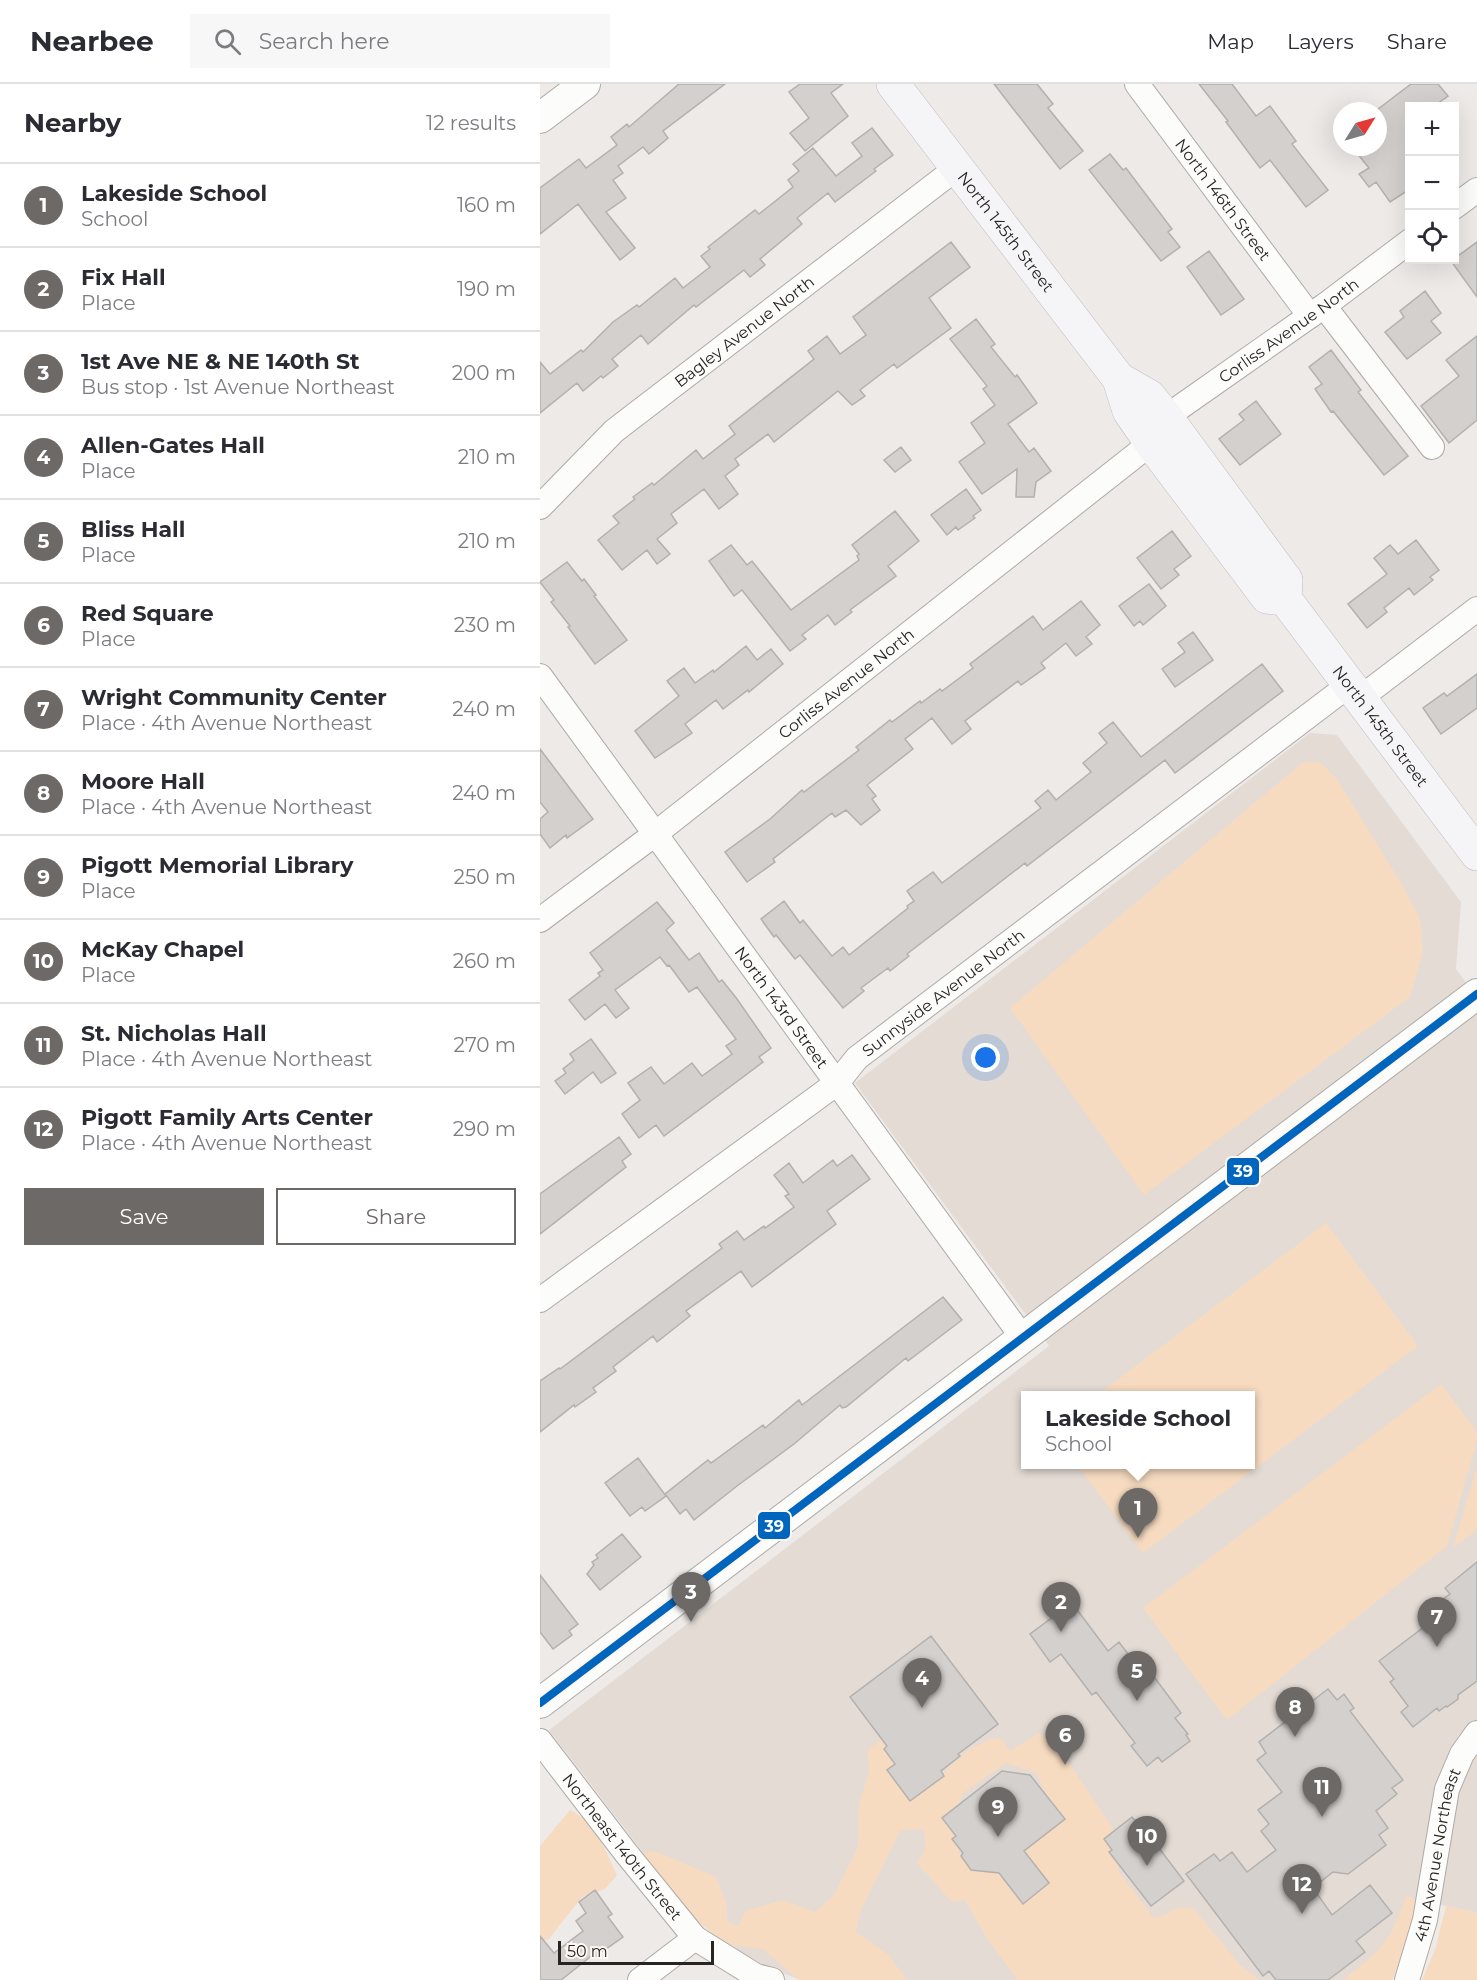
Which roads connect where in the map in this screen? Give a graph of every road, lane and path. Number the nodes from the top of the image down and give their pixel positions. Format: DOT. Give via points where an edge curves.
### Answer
graph roads {
  1 [pos="585,84"];
  2 [pos="893,84"];
  3 [pos="1137,84"];
  4 [pos="540,118"];
  5 [pos="958,167"];
  6 [pos="1477,190"];
  7 [pos="1459,204"];
  8 [pos="1405,245"];
  9 [pos="1317,311"];
  10 [pos="1158,430"];
  11 [pos="1432,447"];
  12 [pos="540,507"];
  13 [pos="1477,609"];
  14 [pos="540,676"];
  15 [pos="1354,692"];
  16 [pos="655,834"];
  17 [pos="1477,854"];
  18 [pos="540,920"];
  19 [pos="1477,994"];
  20 [pos="837,1083"];
  21 [pos="540,1300"];
  22 [pos="1023,1338"];
  23 [pos="540,1703"];
  24 [pos="1477,1733"];
  25 [pos="540,1741"];
  26 [pos="695,1938"];
  27 [pos="640,1980"];
  28 [pos="772,1980"];
  29 [pos="1407,1980"];
  1 -- 4 [label="street"];
  2 -- 5 [label="main road, North 145th Street"];
  3 -- 9 [label="street, North 146th Street"];
  5 -- 10 [label="main road, North 145th Street" via="1119,379 1149,396"];
  5 -- 12 [label="street, Bagley Avenue North" via="614,431"];
  6 -- 7 [label="street"];
  8 -- 9 [label="street, Corliss Avenue North"];
  9 -- 10 [label="street, Corliss Avenue North"];
  9 -- 11 [label="street, North 146th Street"];
  10 -- 15 [label="main road, North 145th Street" via="1286,580 1285,599"];
  10 -- 16 [label="street, Corliss Avenue North"];
  13 -- 15 [label="street, Sunnyside Avenue North"];
  14 -- 16 [label="street, North 143rd Street"];
  15 -- 17 [label="main road, North 145th Street"];
  15 -- 20 [label="street, Sunnyside Avenue North" via="857,1058"];
  16 -- 18 [label="street, Corliss Avenue North"];
  16 -- 20 [label="street, North 143rd Street"];
  19 -- 22 [label="street"];
  20 -- 21 [label="street, Sunnyside Avenue North"];
  20 -- 22 [label="street, North 143rd Street"];
  22 -- 23 [label="street"];
  24 -- 29 [label="street, 4th Avenue Northeast" via="1462,1754 1447,1789 1425,1920"];
  25 -- 26 [label="street, Northeast 140th Street"];
  26 -- 27 [label="street"];
  26 -- 28 [label="street, Northeast 140th Street" via="756,1976"];
}
